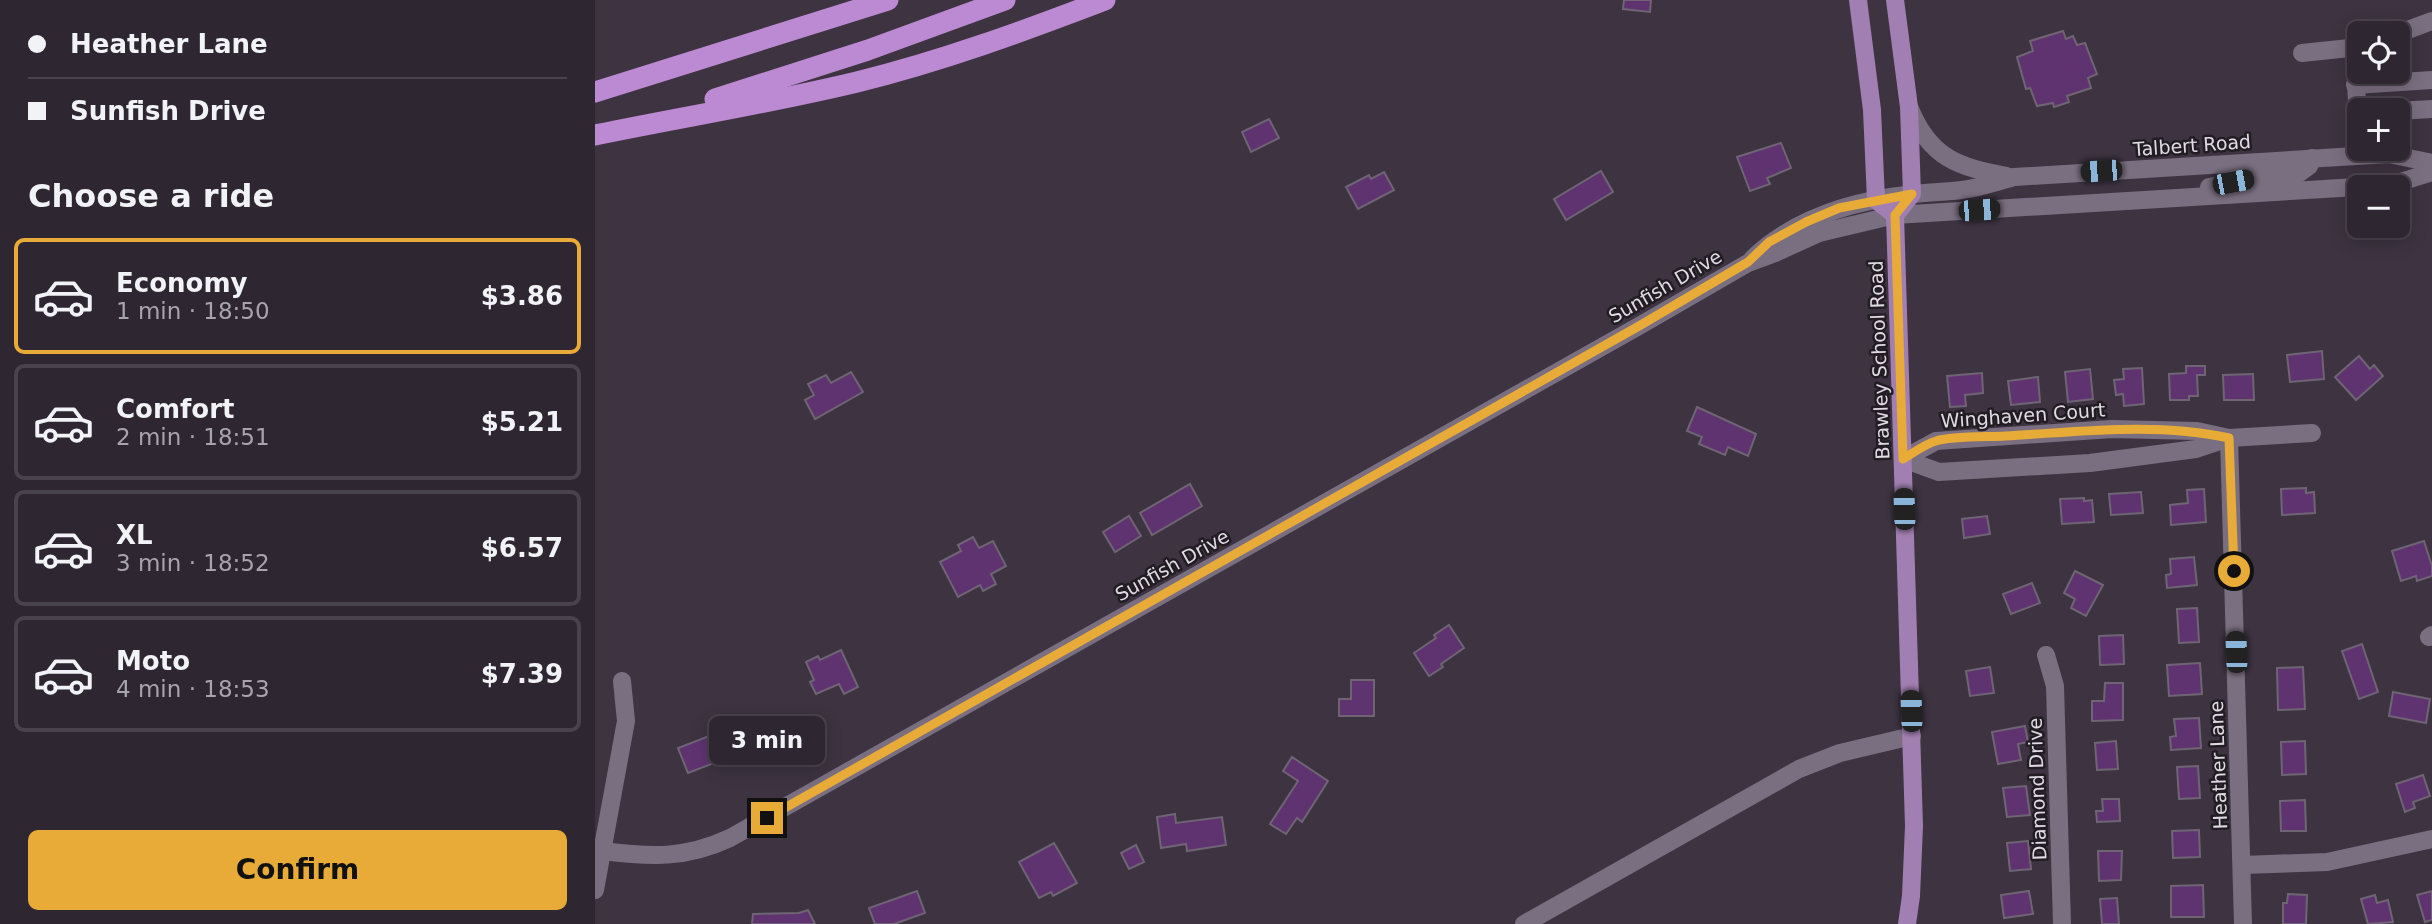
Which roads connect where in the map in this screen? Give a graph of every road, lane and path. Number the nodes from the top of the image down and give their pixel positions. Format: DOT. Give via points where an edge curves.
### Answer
graph roads {
  1 [pos="840,0"];
  2 [pos="888,0"];
  3 [pos="1005,0"];
  4 [pos="1105,0"];
  5 [pos="1858,0"];
  6 [pos="1895,0"];
  7 [pos="2432,29"];
  8 [pos="2410,32"];
  9 [pos="2347,49"];
  10 [pos="2301,53"];
  11 [pos="656,74"];
  12 [pos="2432,80"];
  13 [pos="2355,85"];
  14 [pos="595,92"];
  15 [pos="2357,98"];
  16 [pos="1909,107"];
  17 [pos="2432,108"];
  18 [pos="2410,110"];
  19 [pos="595,133"];
  20 [pos="2312,158"];
  21 [pos="2432,163"];
  22 [pos="2432,172"];
  23 [pos="2014,177"];
  24 [pos="1912,194"];
  25 [pos="1876,200"];
  26 [pos="2141,200"];
  27 [pos="1895,215"];
  28 [pos="1748,262"];
  29 [pos="2312,433"];
  30 [pos="2229,438"];
  31 [pos="1903,459"];
  32 [pos="2046,655"];
  33 [pos="622,681"];
  34 [pos="1912,736"];
  35 [pos="2432,839"];
  36 [pos="602,851"];
  37 [pos="2242,865"];
  38 [pos="595,890"];
  39 [pos="1524,924"];
  40 [pos="1907,924"];
  41 [pos="2061,924"];
  42 [pos="2243,924"];
  1 -- 11 [label="highway" via="721,41"];
  2 -- 11 [label="highway"];
  3 -- 19 [label="highway" via="790,76"];
  4 -- 19 [label="highway" via="905,69 817,91"];
  5 -- 25 [label="main road" via="1870,83"];
  6 -- 16 [label="main road"];
  7 -- 8 [label="street"];
  9 -- 10 [label="street"];
  11 -- 14 [label="highway"];
  12 -- 13 [label="street"];
  13 -- 15 [label="street"];
  16 -- 23 [label="street" via="1923,136 1948,159 1978,171"];
  16 -- 24 [label="main road"];
  17 -- 18 [label="street"];
  20 -- 21 [label="street, Talbert Road" via="2389,153"];
  20 -- 23 [label="street, Talbert Road"];
  20 -- 26 [label="street" via="2298,174"];
  22 -- 26 [label="street" via="2391,185"];
  23 -- 24 [label="street, Talbert Road" via="1964,190"];
  24 -- 25 [label="street, Sunfish Drive"];
  24 -- 27 [label="main road"];
  25 -- 27 [label="main road"];
  25 -- 28 [label="street, Sunfish Drive" via="1806,222 1769,242"];
  26 -- 27 [label="street"];
  27 -- 28 [label="street, Sunfish Drive" via="1819,233"];
  27 -- 31 [label="main road, Brawley School Road"];
  28 -- 36 [label="street, Sunfish Drive" via="730,838 681,855"];
  29 -- 30 [label="street, Winghaven Court"];
  30 -- 31 [label="street, Winghaven Court" via="2196,449 2091,463 1939,472"];
  30 -- 31 [label="street, Winghaven Court" via="2197,431 2112,429 2017,435 1936,441"];
  30 -- 37 [label="street, Heather Lane"];
  31 -- 34 [label="main road, Brawley School Road"];
  32 -- 41 [label="street, Diamond Drive" via="2055,687"];
  33 -- 36 [label="street" via="626,721"];
  34 -- 39 [label="street" via="1840,753 1799,769"];
  34 -- 40 [label="main road, Brawley School Road" via="1914,825"];
  35 -- 37 [label="street" via="2327,862"];
  36 -- 38 [label="street"];
  37 -- 42 [label="street, Heather Lane"];
}
